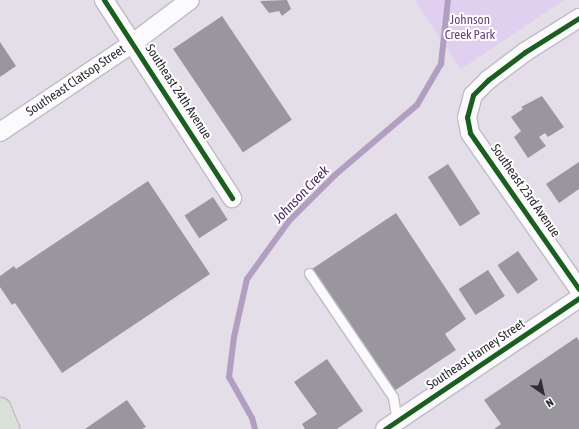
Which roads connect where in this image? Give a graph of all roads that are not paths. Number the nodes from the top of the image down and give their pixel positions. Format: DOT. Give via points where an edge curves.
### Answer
graph roads {
  1 [pos="104,0"];
  2 [pos="190,0"];
  3 [pos="576,20"];
  4 [pos="133,43"];
  5 [pos="0,132"];
  6 [pos="232,198"];
  7 [pos="309,273"];
  8 [pos="579,289"];
  9 [pos="579,298"];
  10 [pos="0,409"];
  11 [pos="395,426"];
  12 [pos="8,429"];
  1 -- 4 [label="street, Southeast 24th Avenue"];
  2 -- 4 [label="street, Southeast Clatsop Street"];
  3 -- 8 [label="street, Southeast 23rd Avenue" via="525,52 488,80 470,102 467,117 470,133"];
  4 -- 5 [label="street, Southeast Clatsop Street"];
  4 -- 6 [label="street, Southeast 24th Avenue"];
  7 -- 11 [label="lane" via="393,397"];
  9 -- 11 [label="street, Southeast Harney Street"];
  10 -- 12 [label="highway"];
}
